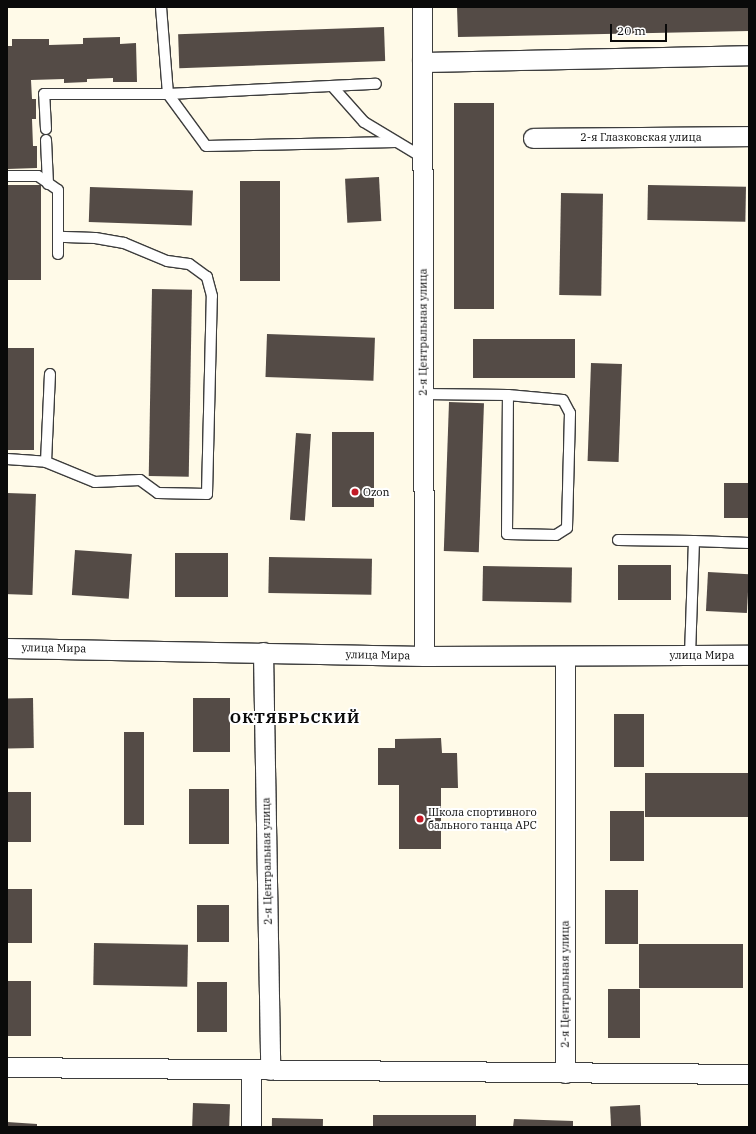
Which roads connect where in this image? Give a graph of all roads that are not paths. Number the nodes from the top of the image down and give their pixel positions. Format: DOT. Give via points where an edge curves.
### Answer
graph roads {
  1 [pos="161,7"];
  2 [pos="422,7"];
  3 [pos="749,55"];
  4 [pos="422,62"];
  5 [pos="376,84"];
  6 [pos="332,86"];
  7 [pos="168,94"];
  8 [pos="46,129"];
  9 [pos="749,136"];
  10 [pos="533,138"];
  11 [pos="46,140"];
  12 [pos="396,142"];
  13 [pos="422,157"];
  14 [pos="7,176"];
  15 [pos="48,184"];
  16 [pos="58,237"];
  17 [pos="58,254"];
  18 [pos="50,374"];
  19 [pos="423,394"];
  20 [pos="508,395"];
  21 [pos="7,459"];
  22 [pos="46,462"];
  23 [pos="618,540"];
  24 [pos="694,540"];
  25 [pos="749,543"];
  26 [pos="7,648"];
  27 [pos="263,652"];
  28 [pos="690,655"];
  29 [pos="749,655"];
  30 [pos="424,656"];
  31 [pos="565,656"];
  32 [pos="7,1067"];
  33 [pos="251,1070"];
  34 [pos="270,1070"];
  35 [pos="565,1073"];
  36 [pos="749,1074"];
  37 [pos="251,1127"];
  1 -- 7 [label="lane"];
  2 -- 4 [label="street, 2-я Центральная улица"];
  3 -- 4 [label="street"];
  4 -- 13 [label="street, 2-я Центральная улица"];
  5 -- 6 [label="lane"];
  6 -- 7 [label="lane"];
  6 -- 12 [label="lane" via="364,122"];
  7 -- 8 [label="lane" via="44,94"];
  7 -- 12 [label="lane" via="206,146"];
  9 -- 10 [label="street, 2-я Глазковская улица"];
  11 -- 15 [label="lane"];
  12 -- 13 [label="lane"];
  13 -- 19 [label="street, 2-я Центральная улица"];
  14 -- 15 [label="lane" via="38,176"];
  15 -- 16 [label="lane" via="58,190"];
  16 -- 17 [label="lane"];
  16 -- 22 [label="lane" via="95,238 124,243 167,261 190,264 207,277 212,296 207,494 158,493 140,480 95,482"];
  18 -- 22 [label="lane"];
  19 -- 20 [label="lane"];
  19 -- 30 [label="street, 2-я Центральная улица"];
  20 -- 20 [label="lane" via="507,534 556,535 567,528 570,413 563,400"];
  21 -- 22 [label="lane"];
  23 -- 24 [label="lane"];
  24 -- 25 [label="lane"];
  24 -- 28 [label="lane"];
  26 -- 27 [label="street, улица Мира"];
  27 -- 30 [label="street, улица Мира"];
  27 -- 34 [label="street, 2-я Центральная улица"];
  28 -- 29 [label="street, улица Мира"];
  28 -- 31 [label="street, улица Мира"];
  30 -- 31 [label="street, улица Мира"];
  31 -- 35 [label="street, 2-я Центральная улица"];
  32 -- 33 [label="street"];
  33 -- 34 [label="street"];
  33 -- 37 [label="street"];
  34 -- 35 [label="street"];
  35 -- 36 [label="street"];
}
